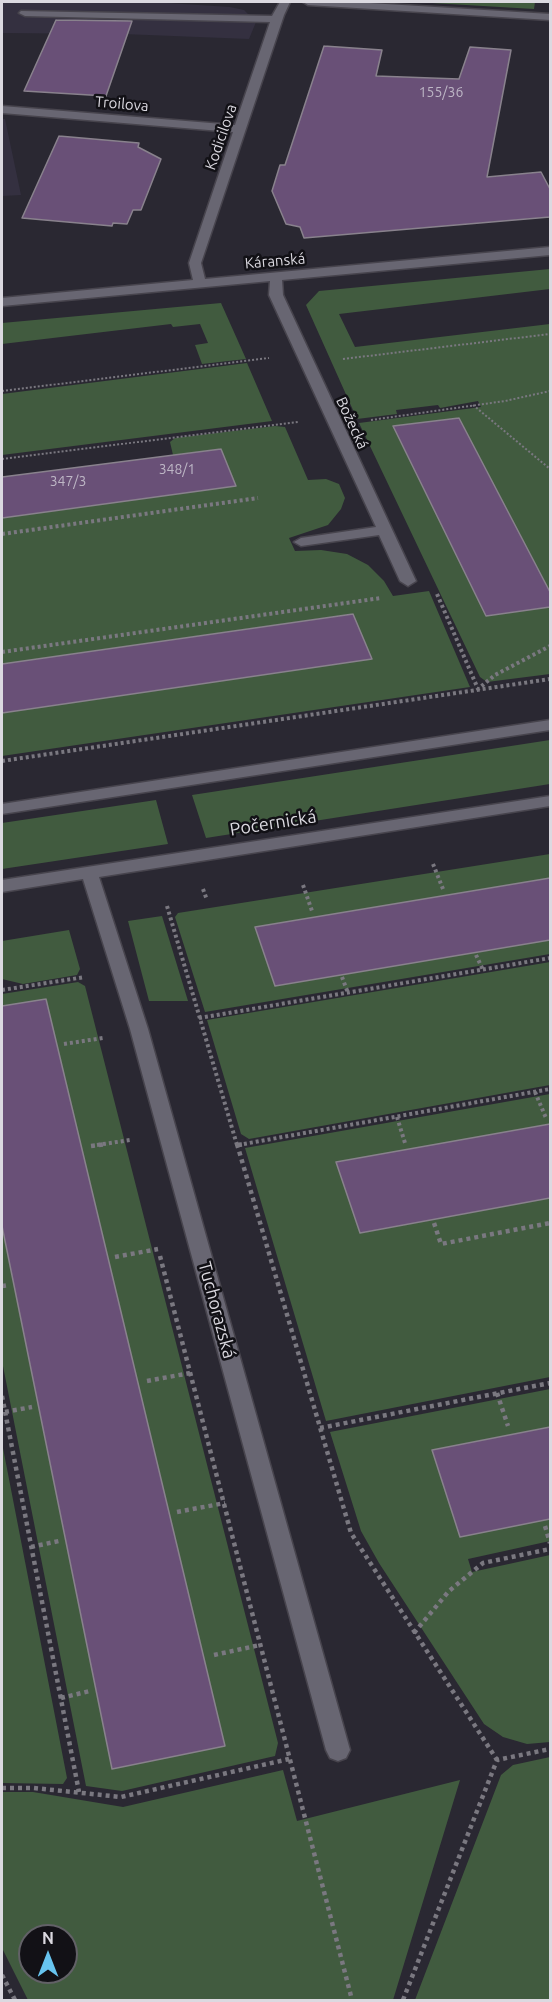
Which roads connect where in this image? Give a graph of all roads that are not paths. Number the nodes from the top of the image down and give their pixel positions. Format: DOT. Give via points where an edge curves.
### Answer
graph roads {
  1 [pos="285,2"];
  2 [pos="308,2"];
  3 [pos="329,2"];
  4 [pos="25,13"];
  5 [pos="550,17"];
  6 [pos="277,19"];
  7 [pos="2,109"];
  8 [pos="240,129"];
  9 [pos="550,250"];
  10 [pos="276,278"];
  11 [pos="200,283"];
  12 [pos="2,302"];
  13 [pos="384,530"];
  14 [pos="301,542"];
  15 [pos="408,580"];
  16 [pos="550,725"];
  17 [pos="550,801"];
  18 [pos="2,809"];
  19 [pos="89,872"];
  20 [pos="2,885"];
  21 [pos="338,1750"];
  1 -- 6 [label="street, Kodicilova"];
  2 -- 3 [label="street"];
  3 -- 5 [label="street"];
  4 -- 6 [label="street"];
  6 -- 8 [label="street, Kodicilova"];
  7 -- 8 [label="street, Troilova"];
  8 -- 11 [label="street, Kodicilova" via="195,263"];
  9 -- 10 [label="street, Káranská"];
  10 -- 11 [label="street, Káranská"];
  10 -- 13 [label="street, Božecká" via="276,295"];
  11 -- 12 [label="street, Káranská"];
  13 -- 14 [label="street"];
  13 -- 15 [label="street, Božecká"];
  16 -- 18 [label="street"];
  17 -- 19 [label="street, Počernická"];
  19 -- 20 [label="street, Počernická"];
  19 -- 21 [label="street, Tuchorazská" via="139,1029"];
}
